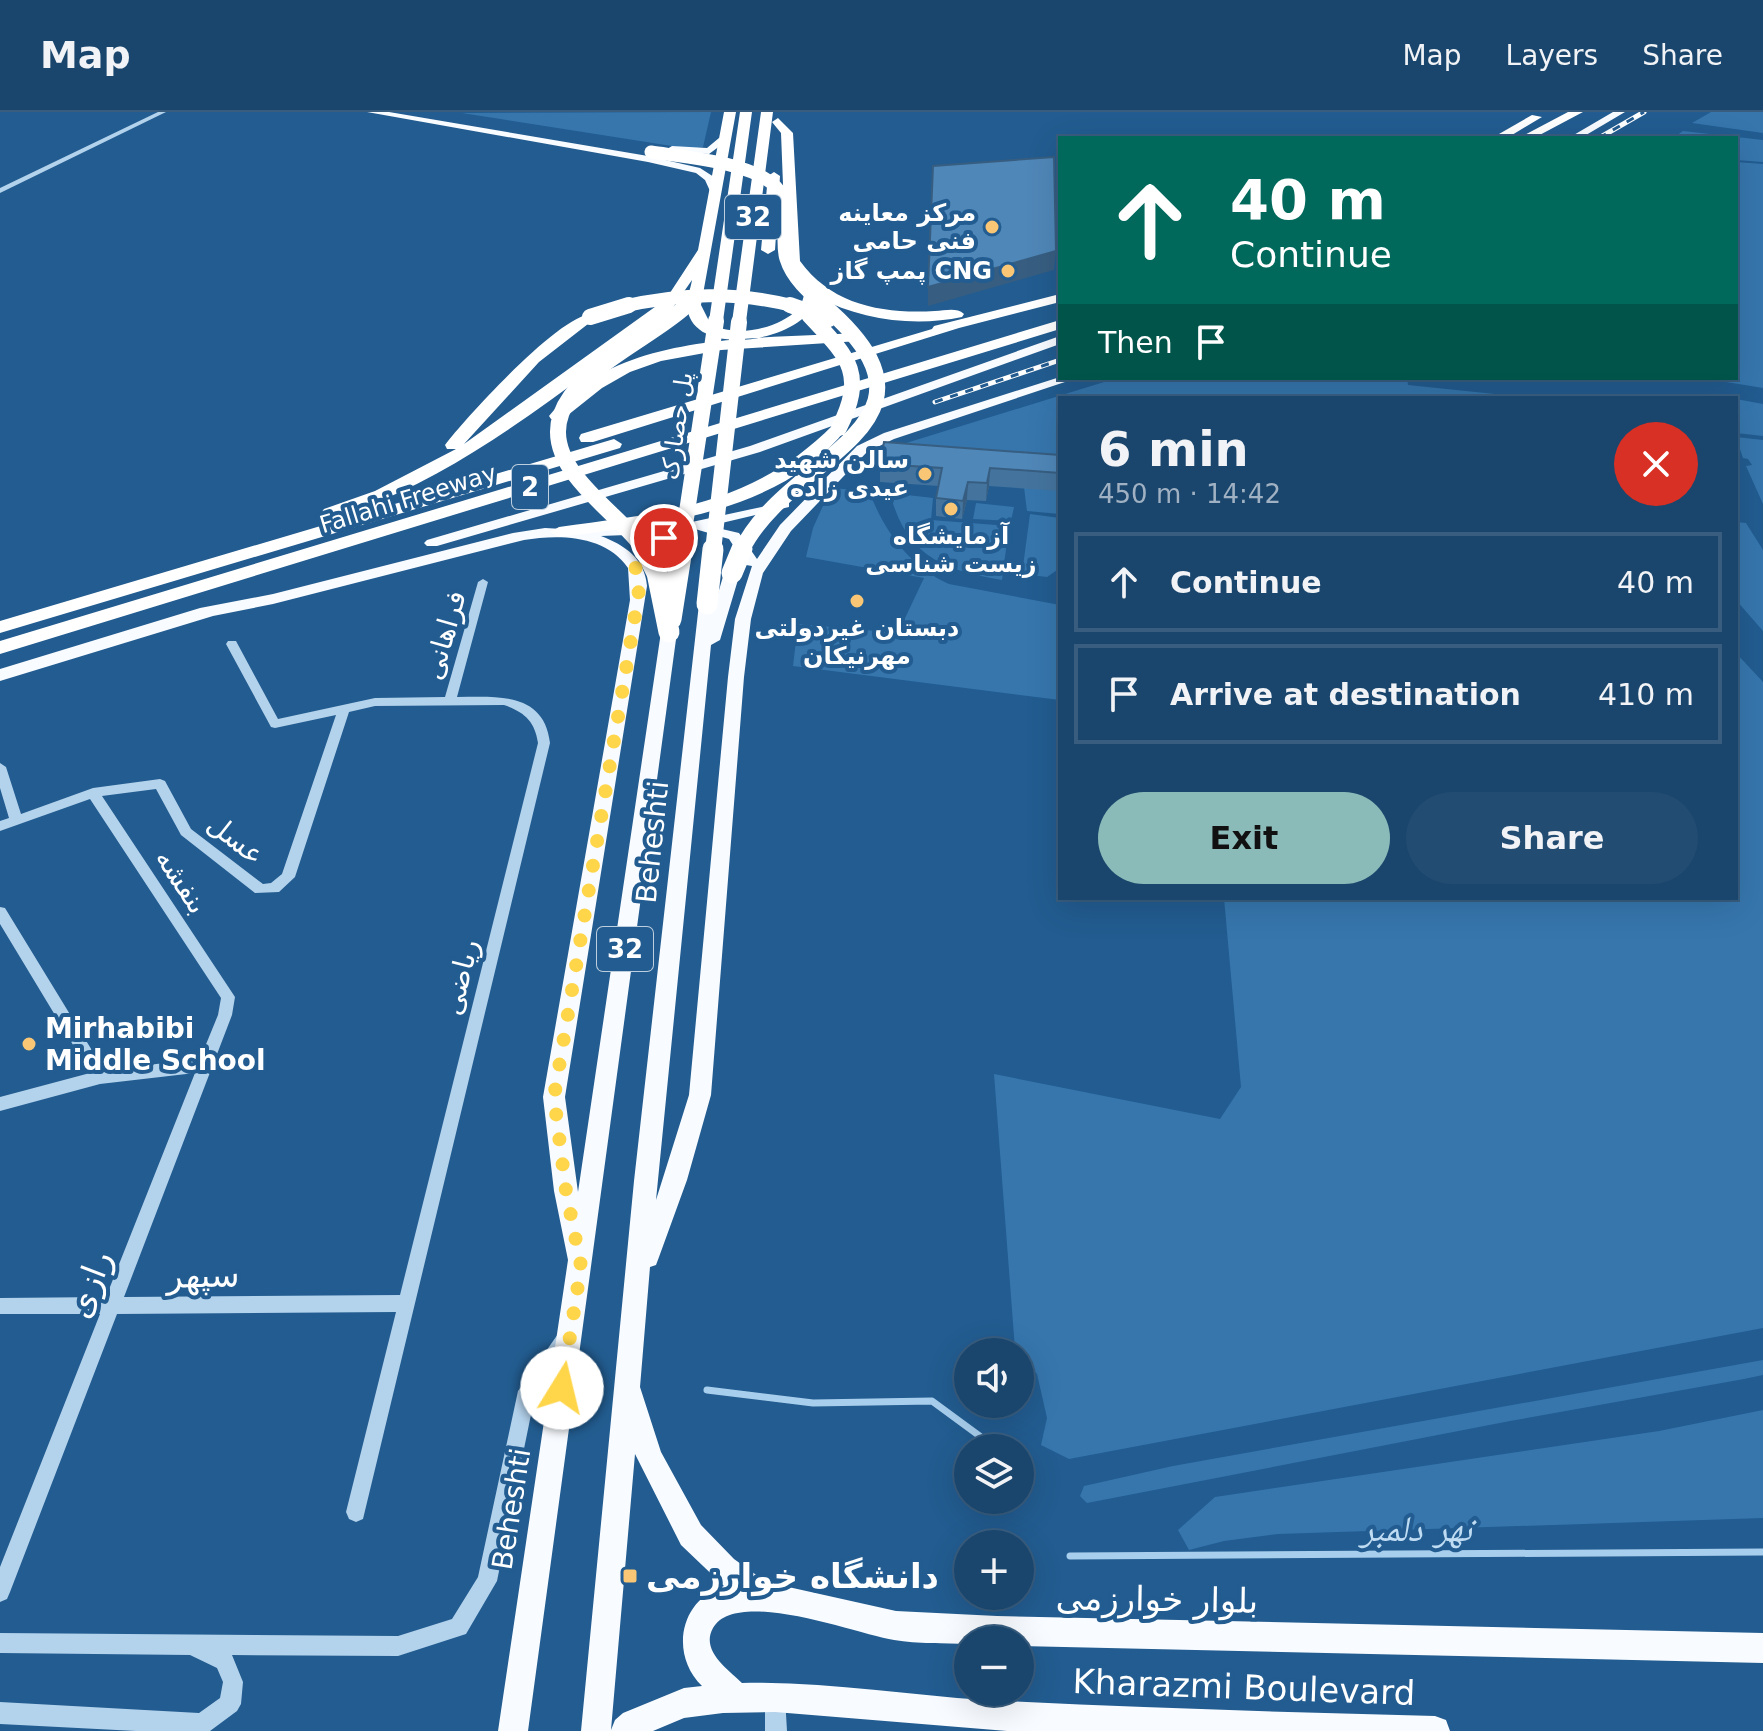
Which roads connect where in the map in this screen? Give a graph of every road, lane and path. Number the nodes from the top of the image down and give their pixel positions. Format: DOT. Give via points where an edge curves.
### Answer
graph roads {
  1 [pos="163,112"];
  2 [pos="372,112"];
  3 [pos="407,112"];
  4 [pos="426,112"];
  5 [pos="730,112"];
  6 [pos="746,112"];
  7 [pos="1546,112"];
  8 [pos="1577,112"];
  9 [pos="1620,112"];
  10 [pos="775,115"];
  11 [pos="1502,136"];
  12 [pos="1529,136"];
  13 [pos="1577,136"];
  14 [pos="602,139"];
  15 [pos="723,140"];
  16 [pos="651,151"];
  17 [pos="692,152"];
  18 [pos="680,166"];
  19 [pos="714,189"];
  20 [pos="0,191"];
  21 [pos="704,251"];
  22 [pos="812,286"];
  23 [pos="1058,299"];
  24 [pos="692,300"];
  25 [pos="1035,305"];
  26 [pos="1058,310"];
  27 [pos="1058,325"];
  28 [pos="846,326"];
  29 [pos="952,328"];
  30 [pos="1058,341"];
  31 [pos="1064,380"];
  32 [pos="557,417"];
  33 [pos="818,491"];
  34 [pos="381,495"];
  35 [pos="559,532"];
  36 [pos="635,566"];
  37 [pos="732,573"];
  38 [pos="755,573"];
  39 [pos="483,582"];
  40 [pos="150,583"];
  41 [pos="707,604"];
  42 [pos="206,612"];
  43 [pos="0,613"];
  44 [pos="0,627"];
  45 [pos="669,632"];
  46 [pos="232,644"];
  47 [pos="0,648"];
  48 [pos="701,674"];
  49 [pos="0,675"];
  50 [pos="450,701"];
  51 [pos="345,707"];
  52 [pos="0,767"];
  53 [pos="93,793"];
  54 [pos="16,820"];
  55 [pos="0,826"];
  56 [pos="0,912"];
  57 [pos="228,997"];
  58 [pos="206,1065"];
  59 [pos="100,1077"];
  60 [pos="0,1104"];
  61 [pos="581,1266"];
  62 [pos="637,1283"];
  63 [pos="407,1303"];
  64 [pos="0,1306"];
  65 [pos="113,1306"];
  66 [pos="571,1330"];
  67 [pos="627,1386"];
  68 [pos="356,1512"];
  69 [pos="0,1592"];
  70 [pos="760,1595"];
  71 [pos="0,1643"];
  72 [pos="190,1644"];
  73 [pos="1763,1648"];
  74 [pos="775,1697"];
  75 [pos="737,1698"];
  76 [pos="0,1713"];
  77 [pos="958,1722"];
  78 [pos="1145,1728"];
  79 [pos="1389,1730"];
  80 [pos="513,1731"];
  81 [pos="596,1731"];
  82 [pos="626,1731"];
  83 [pos="776,1731"];
  84 [pos="1435,1731"];
  1 -- 20 [label="street"];
  2 -- 16 [label="main road"];
  3 -- 16 [label="main road"];
  4 -- 14 [label="main road"];
  5 -- 15 [label="highway"];
  6 -- 45 [label="highway, پل حصارک / 32, bridge"];
  7 -- 11 [label="highway"];
  8 -- 12 [label="highway"];
  9 -- 13 [label="main road"];
  10 -- 22 [label="highway" via="787,133 793,261"];
  10 -- 35 [label="highway, bridge" via="768,250 780,282 853,368 854,394 839,428 780,478 725,502"];
  10 -- 41 [label="highway, پل حصارک / 32, bridge" via="739,322"];
  15 -- 17 [label="main road" via="715,150"];
  15 -- 19 [label="highway"];
  16 -- 17 [label="main road"];
  16 -- 18 [label="main road"];
  16 -- 28 [label="highway, bridge" via="733,168 777,186 783,195 786,261 797,280"];
  17 -- 18 [label="main road" via="677,158"];
  18 -- 19 [label="main road" via="705,174"];
  19 -- 21 [label="highway"];
  21 -- 24 [label="highway"];
  21 -- 34 [label="highway" via="664,310 453,459"];
  22 -- 24 [label="highway" via="804,312 744,334 708,331 695,317"];
  22 -- 25 [label="highway" via="850,308 922,318"];
  23 -- 25 [label="highway"];
  24 -- 32 [label="highway, bridge" via="585,379"];
  25 -- 29 [label="highway"];
  26 -- 40 [label="highway, Fallahi Freeway / 2"];
  27 -- 47 [label="highway, Fallahi Freeway / 2"];
  28 -- 34 [label="highway, bridge" via="790,305 709,294 650,299 590,317 536,353 444,454"];
  28 -- 37 [label="highway, bridge" via="878,371 873,409 851,440 757,522"];
  29 -- 32 [label="highway" via="686,351 622,371"];
  29 -- 40 [label="highway" via="636,422"];
  30 -- 42 [label="main road" via="755,449"];
  31 -- 33 [label="main road" via="873,441"];
  32 -- 45 [label="highway, bridge" via="558,446 568,466 652,558"];
  33 -- 35 [label="main road" via="690,527"];
  33 -- 38 [label="main road"];
  34 -- 43 [label="highway"];
  35 -- 36 [label="main road" via="600,540"];
  35 -- 42 [label="main road" via="451,551 262,604"];
  36 -- 38 [label="main road" via="657,541 704,529 734,536"];
  36 -- 61 [label="main road" via="640,582 637,604 554,1097"];
  37 -- 48 [label="main road"];
  38 -- 62 [label="main road" via="736,677 700,1095"];
  39 -- 50 [label="street, فراهانی"];
  40 -- 44 [label="highway, Fallahi Freeway / 2"];
  41 -- 48 [label="main road, Beheshti / 32"];
  42 -- 49 [label="main road"];
  45 -- 61 [label="main road, Beheshti / 32"];
  46 -- 51 [label="street, ریاضی" via="275,724"];
  48 -- 62 [label="main road, Beheshti / 32"];
  50 -- 51 [label="street, ریاضی"];
  50 -- 63 [label="street, ریاضی" via="505,701 523,707 543,728 544,743"];
  51 -- 53 [label="street, عسل" via="288,877 274,888 260,889 186,832 160,784"];
  52 -- 54 [label="street"];
  53 -- 54 [label="street"];
  53 -- 57 [label="street, بنفشه"];
  54 -- 55 [label="street"];
  56 -- 59 [label="street"];
  57 -- 58 [label="street, رازی"];
  58 -- 59 [label="street"];
  58 -- 65 [label="street, رازی"];
  59 -- 60 [label="street"];
  61 -- 66 [label="main road, Beheshti / 32"];
  62 -- 67 [label="main road, 32"];
  63 -- 65 [label="street, سپهر"];
  63 -- 68 [label="street, ریاضی"];
  64 -- 65 [label="street, سپهر"];
  65 -- 69 [label="street, رازی"];
  66 -- 72 [label="street" via="527,1391 487,1581 459,1627 398,1646"];
  66 -- 80 [label="main road, Beheshti / 32"];
  67 -- 70 [label="main road, بلوار خوارزمی" via="649,1457 691,1535 724,1569"];
  67 -- 81 [label="main road, 32"];
  70 -- 73 [label="main road, بلوار خوارزمی" via="896,1626"];
  70 -- 75 [label="main road" via="721,1601 701,1619 695,1640 702,1665"];
  71 -- 72 [label="street"];
  72 -- 76 [label="street" via="224,1661 233,1682 230,1704 202,1724"];
  74 -- 75 [label="main road, Kharazmi Boulevard"];
  74 -- 77 [label="main road, Kharazmi Boulevard"];
  74 -- 83 [label="street"];
  75 -- 82 [label="main road, Kharazmi Boulevard" via="684,1703"];
  77 -- 78 [label="main road, Kharazmi Boulevard"];
  78 -- 79 [label="main road, Kharazmi Boulevard"];
  79 -- 84 [label="main road, Kharazmi Boulevard"];
}
